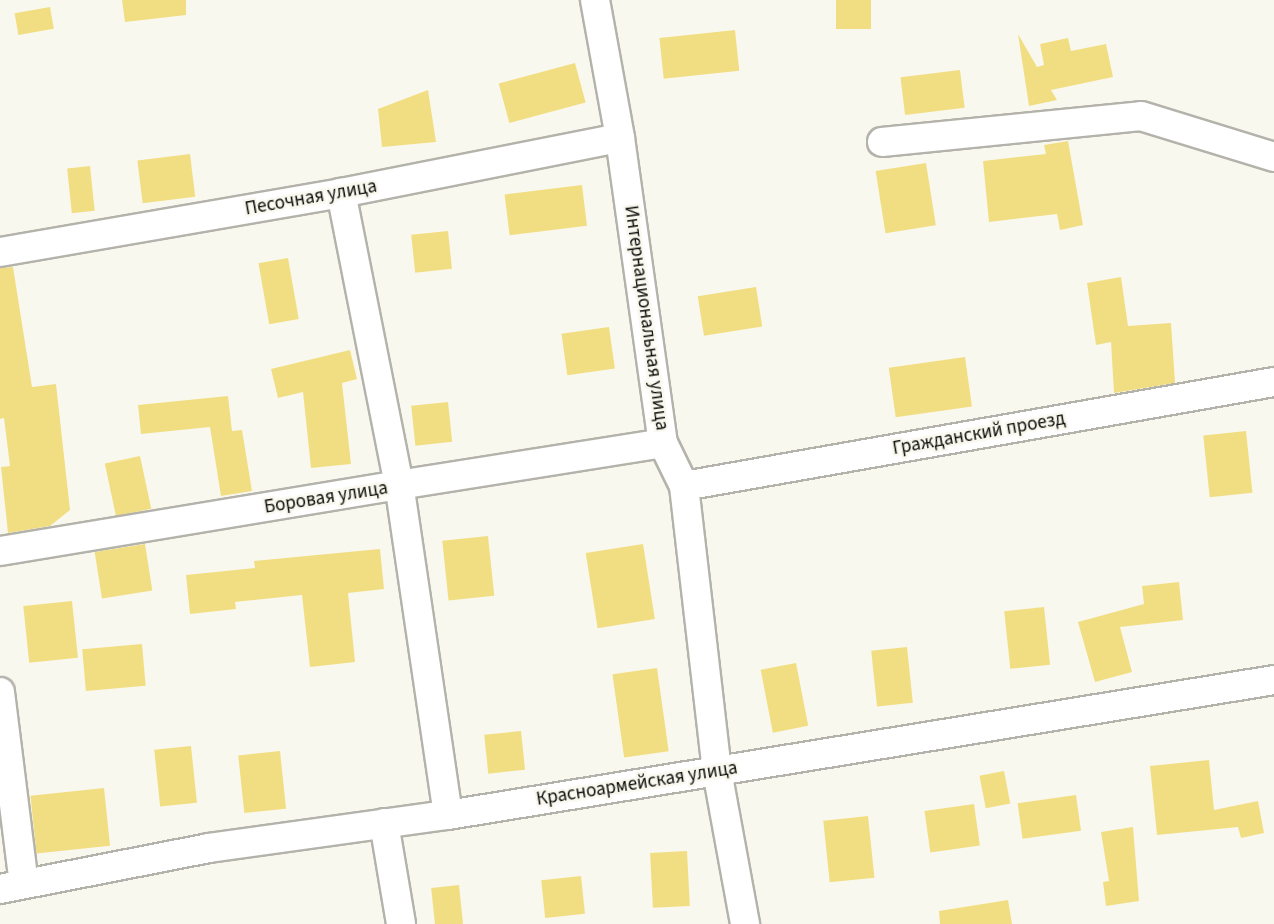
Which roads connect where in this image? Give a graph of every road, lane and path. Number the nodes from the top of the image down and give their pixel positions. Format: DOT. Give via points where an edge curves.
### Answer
graph roads {
  1 [pos="595,0"];
  2 [pos="620,138"];
  3 [pos="882,142"];
  4 [pos="1274,157"];
  5 [pos="341,193"];
  6 [pos="0,252"];
  7 [pos="1274,382"];
  8 [pos="663,443"];
  9 [pos="400,485"];
  10 [pos="684,486"];
  11 [pos="0,551"];
  12 [pos="1274,680"];
  13 [pos="0,692"];
  14 [pos="717,771"];
  15 [pos="448,815"];
  16 [pos="384,823"];
  17 [pos="12,887"];
  18 [pos="401,924"];
  19 [pos="745,924"];
  1 -- 2 [label="street, Интернациональная улица"];
  2 -- 5 [label="street, Песочная улица"];
  2 -- 8 [label="street, Интернациональная улица"];
  3 -- 4 [label="street" via="1141,116"];
  5 -- 6 [label="street, Песочная улица"];
  5 -- 9 [label="street, Боровая улица"];
  7 -- 10 [label="street, Гражданский проезд"];
  8 -- 9 [label="street"];
  8 -- 10 [label="street, Интернациональная улица"];
  9 -- 11 [label="street, Боровая улица"];
  9 -- 15 [label="street"];
  10 -- 14 [label="street, Интернациональная улица"];
  12 -- 14 [label="street, Красноармейская улица"];
  13 -- 17 [label="street"];
  14 -- 15 [label="street, Красноармейская улица"];
  14 -- 19 [label="street, Интернациональная улица"];
  15 -- 16 [label="street, Красноармейская улица"];
  16 -- 17 [label="street, Красноармейская улица" via="209,848"];
  16 -- 18 [label="street"];
}
